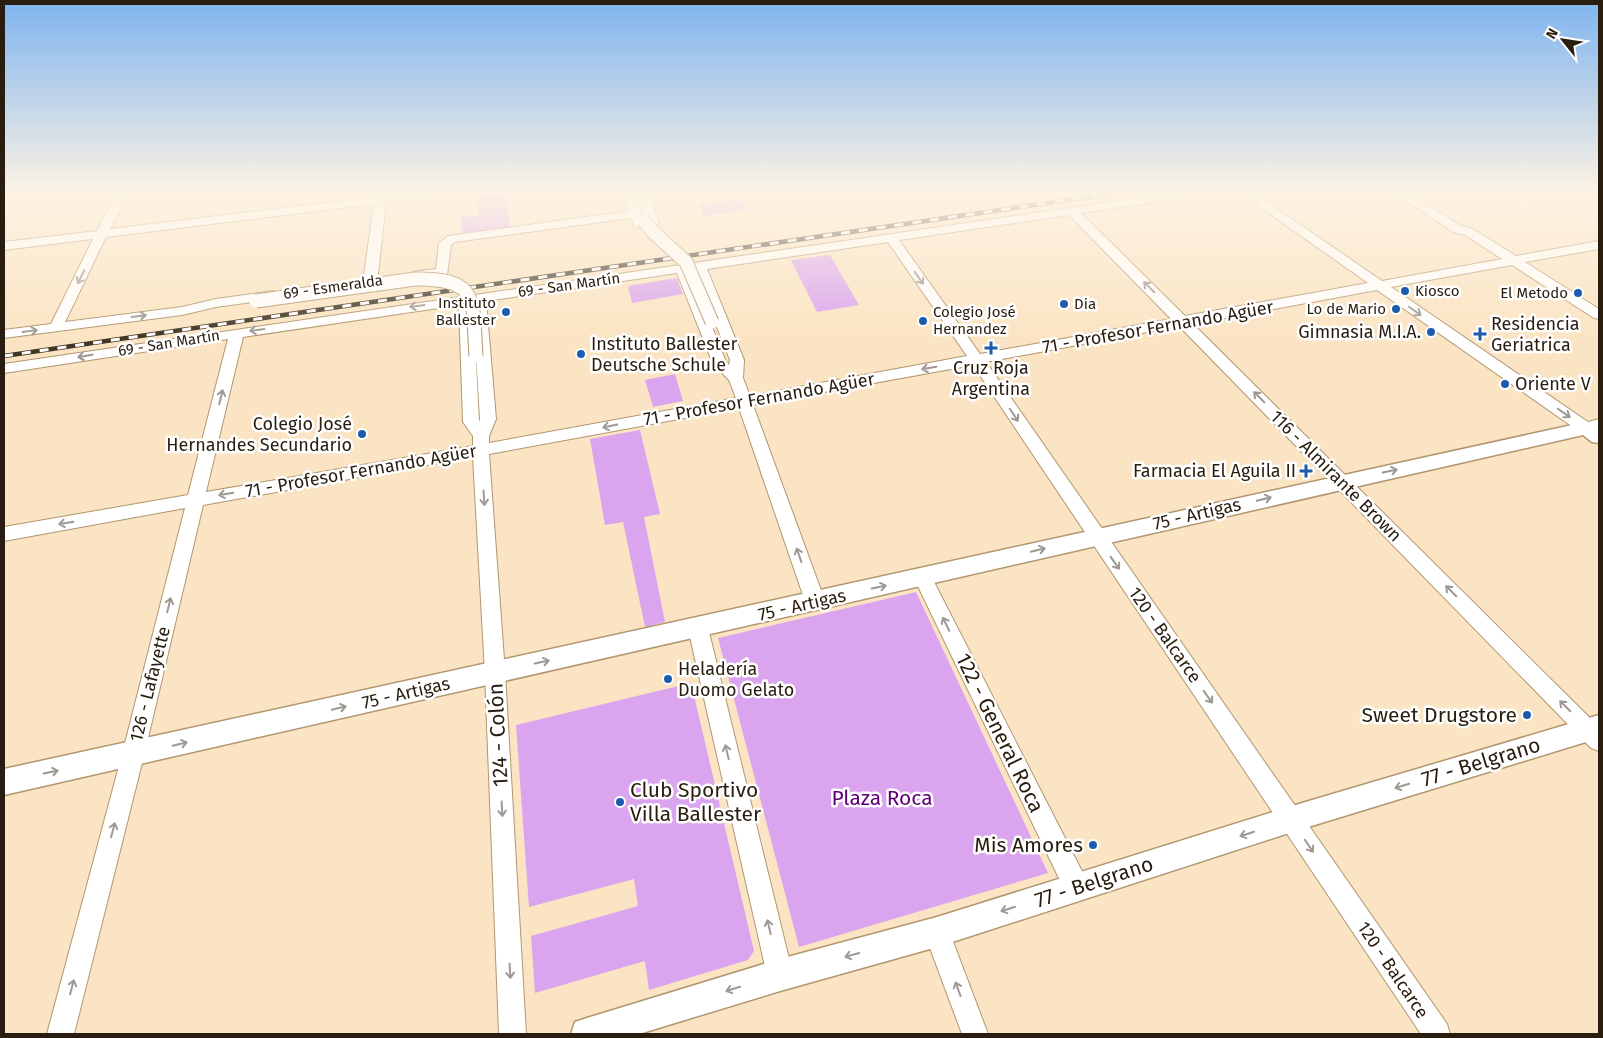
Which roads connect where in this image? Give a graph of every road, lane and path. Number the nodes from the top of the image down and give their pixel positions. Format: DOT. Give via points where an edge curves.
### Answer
graph roads {
  1 [pos="42,241"];
  2 [pos="99,241"];
  3 [pos="375,241"];
  4 [pos="448,241"];
  5 [pos="663,241"];
  6 [pos="867,241"];
  7 [pos="893,241"];
  8 [pos="1103,241"];
  9 [pos="1315,241"];
  10 [pos="1484,241"];
  11 [pos="1599,245"];
  12 [pos="4,246"];
  13 [pos="1514,261"];
  14 [pos="699,266"];
  15 [pos="682,268"];
  16 [pos="370,282"];
  17 [pos="1380,287"];
  18 [pos="472,298"];
  19 [pos="182,311"];
  20 [pos="1599,315"];
  21 [pos="1184,321"];
  22 [pos="56,327"];
  23 [pos="237,333"];
  24 [pos="4,334"];
  25 [pos="977,360"];
  26 [pos="4,368"];
  27 [pos="736,378"];
  28 [pos="744,401"];
  29 [pos="1595,430"];
  30 [pos="481,443"];
  31 [pos="1342,481"];
  32 [pos="196,500"];
  33 [pos="4,534"];
  34 [pos="1097,536"];
  35 [pos="923,578"];
  36 [pos="815,601"];
  37 [pos="698,628"];
  38 [pos="495,673"];
  39 [pos="1595,732"];
  40 [pos="133,755"];
  41 [pos="4,782"];
  42 [pos="1292,819"];
  43 [pos="1077,888"];
  44 [pos="937,932"];
  45 [pos="780,974"];
  46 [pos="60,1034"];
  47 [pos="513,1034"];
  48 [pos="587,1034"];
  49 [pos="975,1034"];
  50 [pos="1437,1034"];
  1 -- 12 [label="street"];
  2 -- 22 [label="street, one-way"];
  3 -- 16 [label="street"];
  4 -- 16 [label="street, 69 - Esmeralda" via="442,272"];
  5 -- 27 [label="street, bridge" via="686,262"];
  6 -- 14 [label="street, 69 - San Martín"];
  7 -- 25 [label="street, 120 - Balcarce, one-way"];
  21 -- 8 [label="street, 116 - Almirante Brown, one-way"];
  9 -- 17 [label="street"];
  10 -- 13 [label="street"];
  11 -- 13 [label="street, 71 - Profesor Fernando Agüer"];
  13 -- 17 [label="street, 71 - Profesor Fernando Agüer"];
  13 -- 20 [label="street"];
  14 -- 15 [label="street, 69 - San Martín"];
  14 -- 27 [label="street" via="737,360"];
  15 -- 18 [label="street, 69 - San Martín"];
  15 -- 27 [label="street" via="720,364"];
  16 -- 19 [label="street, 69 - Esmeralda" via="216,303"];
  17 -- 21 [label="street, 71 - Profesor Fernando Agüer"];
  17 -- 29 [label="street, one-way"];
  18 -- 23 [label="street, 69 - San Martín, one-way"];
  18 -- 30 [label="street, 124 - Colón" via="471,422"];
  22 -- 19 [label="street, 69 - Esmeralda, one-way"];
  19 -- 30 [label="street, bridge" via="415,279 451,281 462,286 470,297"];
  21 -- 25 [label="street, 71 - Profesor Fernando Agüer"];
  31 -- 21 [label="street, 116 - Almirante Brown, one-way"];
  24 -- 22 [label="street, 69 - Esmeralda, one-way"];
  23 -- 26 [label="street, 69 - San Martín, one-way"];
  32 -- 23 [label="street, 126 - Lafayette, one-way"];
  25 -- 28 [label="street, 71 - Profesor Fernando Agüer, one-way"];
  25 -- 34 [label="street, 120 - Balcarce, one-way"];
  27 -- 28 [label="street"];
  28 -- 30 [label="street, 71 - Profesor Fernando Agüer, one-way"];
  36 -- 28 [label="street, one-way"];
  31 -- 29 [label="street, 75 - Artigas, one-way"];
  30 -- 32 [label="street, 71 - Profesor Fernando Agüer, one-way"];
  30 -- 38 [label="street, 124 - Colón, one-way"];
  34 -- 31 [label="street, 75 - Artigas, one-way"];
  39 -- 31 [label="street, 116 - Almirante Brown, one-way"];
  32 -- 33 [label="street, 71 - Profesor Fernando Agüer, one-way"];
  40 -- 32 [label="street, 126 - Lafayette, one-way"];
  35 -- 34 [label="street, 75 - Artigas, one-way"];
  34 -- 42 [label="street, 120 - Balcarce, one-way"];
  36 -- 35 [label="street, 75 - Artigas, one-way"];
  43 -- 35 [label="street, 122 - General Roca, one-way"];
  36 -- 37 [label="street, 75 - Artigas"];
  38 -- 37 [label="street, 75 - Artigas, one-way"];
  45 -- 37 [label="street, one-way"];
  40 -- 38 [label="street, 75 - Artigas, one-way"];
  38 -- 47 [label="street, 124 - Colón, one-way"];
  39 -- 42 [label="street, 77 - Belgrano, one-way"];
  41 -- 40 [label="street, 75 - Artigas, one-way"];
  46 -- 40 [label="street, 126 - Lafayette, one-way"];
  42 -- 43 [label="street, 77 - Belgrano, one-way"];
  42 -- 50 [label="street, 120 - Balcarce, one-way"];
  43 -- 44 [label="street, 77 - Belgrano, one-way"];
  44 -- 45 [label="street, 77 - Belgrano, one-way"];
  49 -- 44 [label="street, one-way"];
  45 -- 48 [label="street, 77 - Belgrano, one-way"];
}
